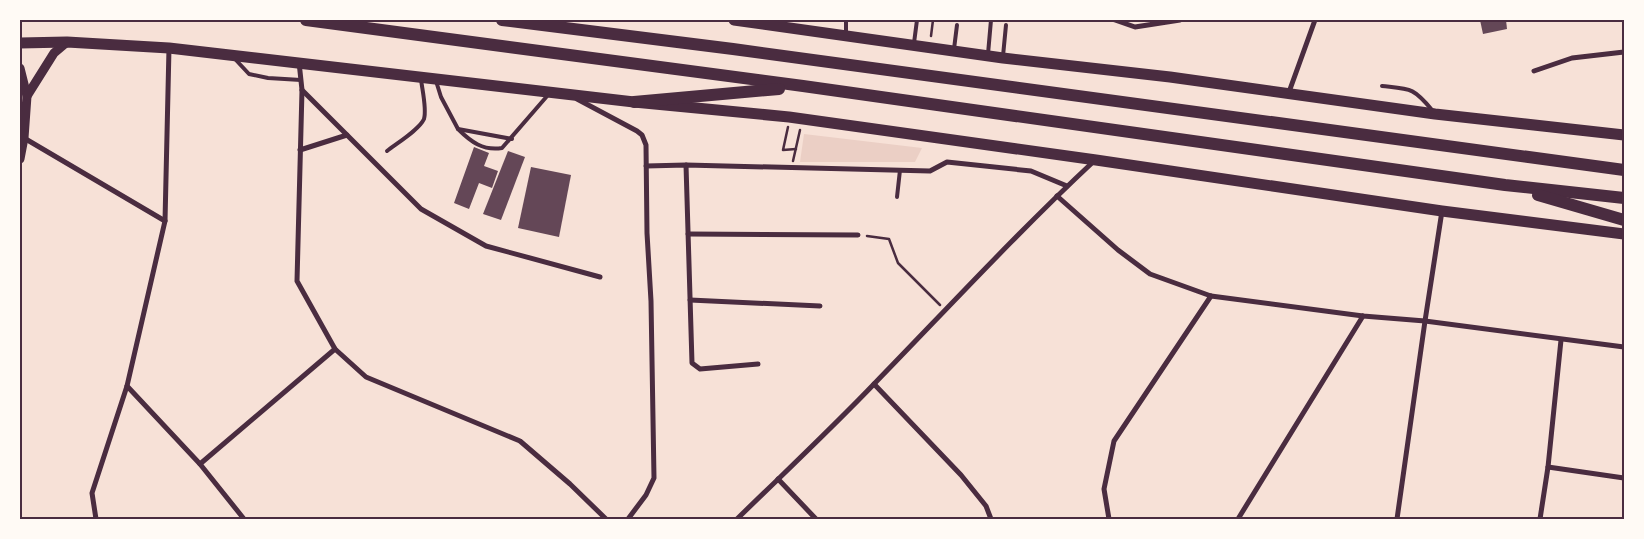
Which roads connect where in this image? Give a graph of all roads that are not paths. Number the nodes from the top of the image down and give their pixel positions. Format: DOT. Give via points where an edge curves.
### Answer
graph roads {
  1 [pos="306,20"];
  2 [pos="502,20"];
  3 [pos="553,20"];
  4 [pos="734,20"];
  5 [pos="846,20"];
  6 [pos="917,20"];
  7 [pos="991,20"];
  8 [pos="1115,20"];
  9 [pos="1180,20"];
  10 [pos="1315,20"];
  11 [pos="958,25"];
  12 [pos="1006,25"];
  13 [pos="594,32"];
  14 [pos="846,36"];
  15 [pos="67,42"];
  16 [pos="20,43"];
  17 [pos="914,45"];
  18 [pos="170,48"];
  19 [pos="954,51"];
  20 [pos="1624,52"];
  21 [pos="231,55"];
  22 [pos="988,56"];
  23 [pos="1003,58"];
  24 [pos="299,62"];
  25 [pos="20,68"];
  26 [pos="1534,71"];
  27 [pos="420,76"];
  28 [pos="436,78"];
  29 [pos="301,80"];
  30 [pos="803,86"];
  31 [pos="1382,86"];
  32 [pos="302,90"];
  33 [pos="551,92"];
  34 [pos="1288,93"];
  35 [pos="568,94"];
  36 [pos="27,96"];
  37 [pos="634,102"];
  38 [pos="1435,114"];
  39 [pos="23,116"];
  40 [pos="458,129"];
  41 [pos="347,135"];
  42 [pos="1624,135"];
  43 [pos="24,138"];
  44 [pos="512,139"];
  45 [pos="300,150"];
  46 [pos="387,150"];
  47 [pos="20,159"];
  48 [pos="1096,160"];
  49 [pos="686,165"];
  50 [pos="646,166"];
  51 [pos="900,170"];
  52 [pos="1624,170"];
  53 [pos="1505,185"];
  54 [pos="1067,186"];
  55 [pos="1057,196"];
  56 [pos="897,197"];
  57 [pos="1624,198"];
  58 [pos="1442,211"];
  59 [pos="1624,220"];
  60 [pos="165,221"];
  61 [pos="688,234"];
  62 [pos="1624,234"];
  63 [pos="858,235"];
  64 [pos="600,277"];
  65 [pos="1211,296"];
  66 [pos="690,300"];
  67 [pos="820,306"];
  68 [pos="1363,316"];
  69 [pos="1425,320"];
  70 [pos="1561,340"];
  71 [pos="1624,348"];
  72 [pos="335,349"];
  73 [pos="758,364"];
  74 [pos="874,384"];
  75 [pos="127,386"];
  76 [pos="200,464"];
  77 [pos="1548,468"];
  78 [pos="1624,478"];
  79 [pos="778,479"];
  80 [pos="96,519"];
  81 [pos="244,519"];
  82 [pos="606,519"];
  83 [pos="628,519"];
  84 [pos="736,519"];
  85 [pos="816,519"];
  86 [pos="991,519"];
  87 [pos="1109,519"];
  88 [pos="1238,519"];
  89 [pos="1397,519"];
  90 [pos="1540,519"];
  1 -- 30 [label="highway"];
  2 -- 13 [label="highway"];
  3 -- 13 [label="highway"];
  4 -- 14 [label="main road"];
  5 -- 14 [label="lane"];
  6 -- 17 [label="lane"];
  7 -- 22 [label="lane"];
  8 -- 9 [label="street" via="1135,27"];
  10 -- 34 [label="street"];
  11 -- 19 [label="lane"];
  12 -- 23 [label="lane"];
  13 -- 52 [label="highway"];
  14 -- 17 [label="main road"];
  15 -- 16 [label="main road"];
  15 -- 18 [label="main road"];
  15 -- 36 [label="street" via="54,53"];
  17 -- 19 [label="main road"];
  18 -- 21 [label="main road"];
  18 -- 60 [label="street"];
  19 -- 22 [label="main road"];
  20 -- 26 [label="street" via="1572,58"];
  21 -- 24 [label="main road"];
  21 -- 29 [label="lane" via="249,74"];
  22 -- 23 [label="main road"];
  23 -- 34 [label="main road"];
  24 -- 27 [label="main road"];
  24 -- 29 [label="street"];
  25 -- 36 [label="street"];
  27 -- 28 [label="main road"];
  27 -- 46 [label="lane" via="424,120"];
  28 -- 33 [label="main road"];
  28 -- 40 [label="lane" via="441,97"];
  29 -- 32 [label="street"];
  30 -- 37 [label="highway"];
  30 -- 53 [label="highway"];
  31 -- 38 [label="lane" via="1408,89 1420,95"];
  32 -- 41 [label="street"];
  32 -- 45 [label="street"];
  33 -- 35 [label="main road"];
  33 -- 44 [label="lane"];
  34 -- 38 [label="main road"];
  35 -- 37 [label="main road"];
  35 -- 50 [label="street" via="642,135 646,145"];
  36 -- 39 [label="street"];
  37 -- 48 [label="main road" via="789,117"];
  38 -- 42 [label="main road"];
  39 -- 43 [label="street"];
  40 -- 44 [label="lane"];
  40 -- 44 [label="lane" via="470,141 495,150"];
  41 -- 45 [label="street"];
  41 -- 64 [label="street" via="421,209 486,246"];
  43 -- 47 [label="street"];
  43 -- 60 [label="street"];
  45 -- 72 [label="street" via="297,281"];
  48 -- 54 [label="street"];
  48 -- 58 [label="main road"];
  49 -- 50 [label="street"];
  49 -- 51 [label="street"];
  49 -- 61 [label="street"];
  50 -- 83 [label="street" via="654,478"];
  51 -- 54 [label="street" via="930,172 947,162 1031,171"];
  51 -- 56 [label="lane"];
  53 -- 57 [label="highway"];
  53 -- 59 [label="highway"];
  54 -- 55 [label="street"];
  55 -- 65 [label="street" via="1150,274"];
  55 -- 74 [label="street"];
  58 -- 62 [label="main road"];
  58 -- 69 [label="street"];
  60 -- 75 [label="street"];
  61 -- 63 [label="street"];
  61 -- 66 [label="street"];
  65 -- 68 [label="street"];
  65 -- 87 [label="street" via="1114,441 1104,489"];
  66 -- 67 [label="street"];
  66 -- 73 [label="street" via="692,363 700,369"];
  68 -- 69 [label="street"];
  68 -- 88 [label="street"];
  69 -- 70 [label="street"];
  69 -- 89 [label="street"];
  70 -- 71 [label="street"];
  70 -- 77 [label="street"];
  72 -- 76 [label="street"];
  72 -- 82 [label="street" via="366,377 520,441"];
  74 -- 79 [label="street"];
  74 -- 86 [label="street" via="961,475 986,506"];
  75 -- 76 [label="street"];
  75 -- 80 [label="street" via="92,493"];
  76 -- 81 [label="street"];
  77 -- 78 [label="street"];
  77 -- 90 [label="street"];
  79 -- 84 [label="street"];
  79 -- 85 [label="street"];
}
